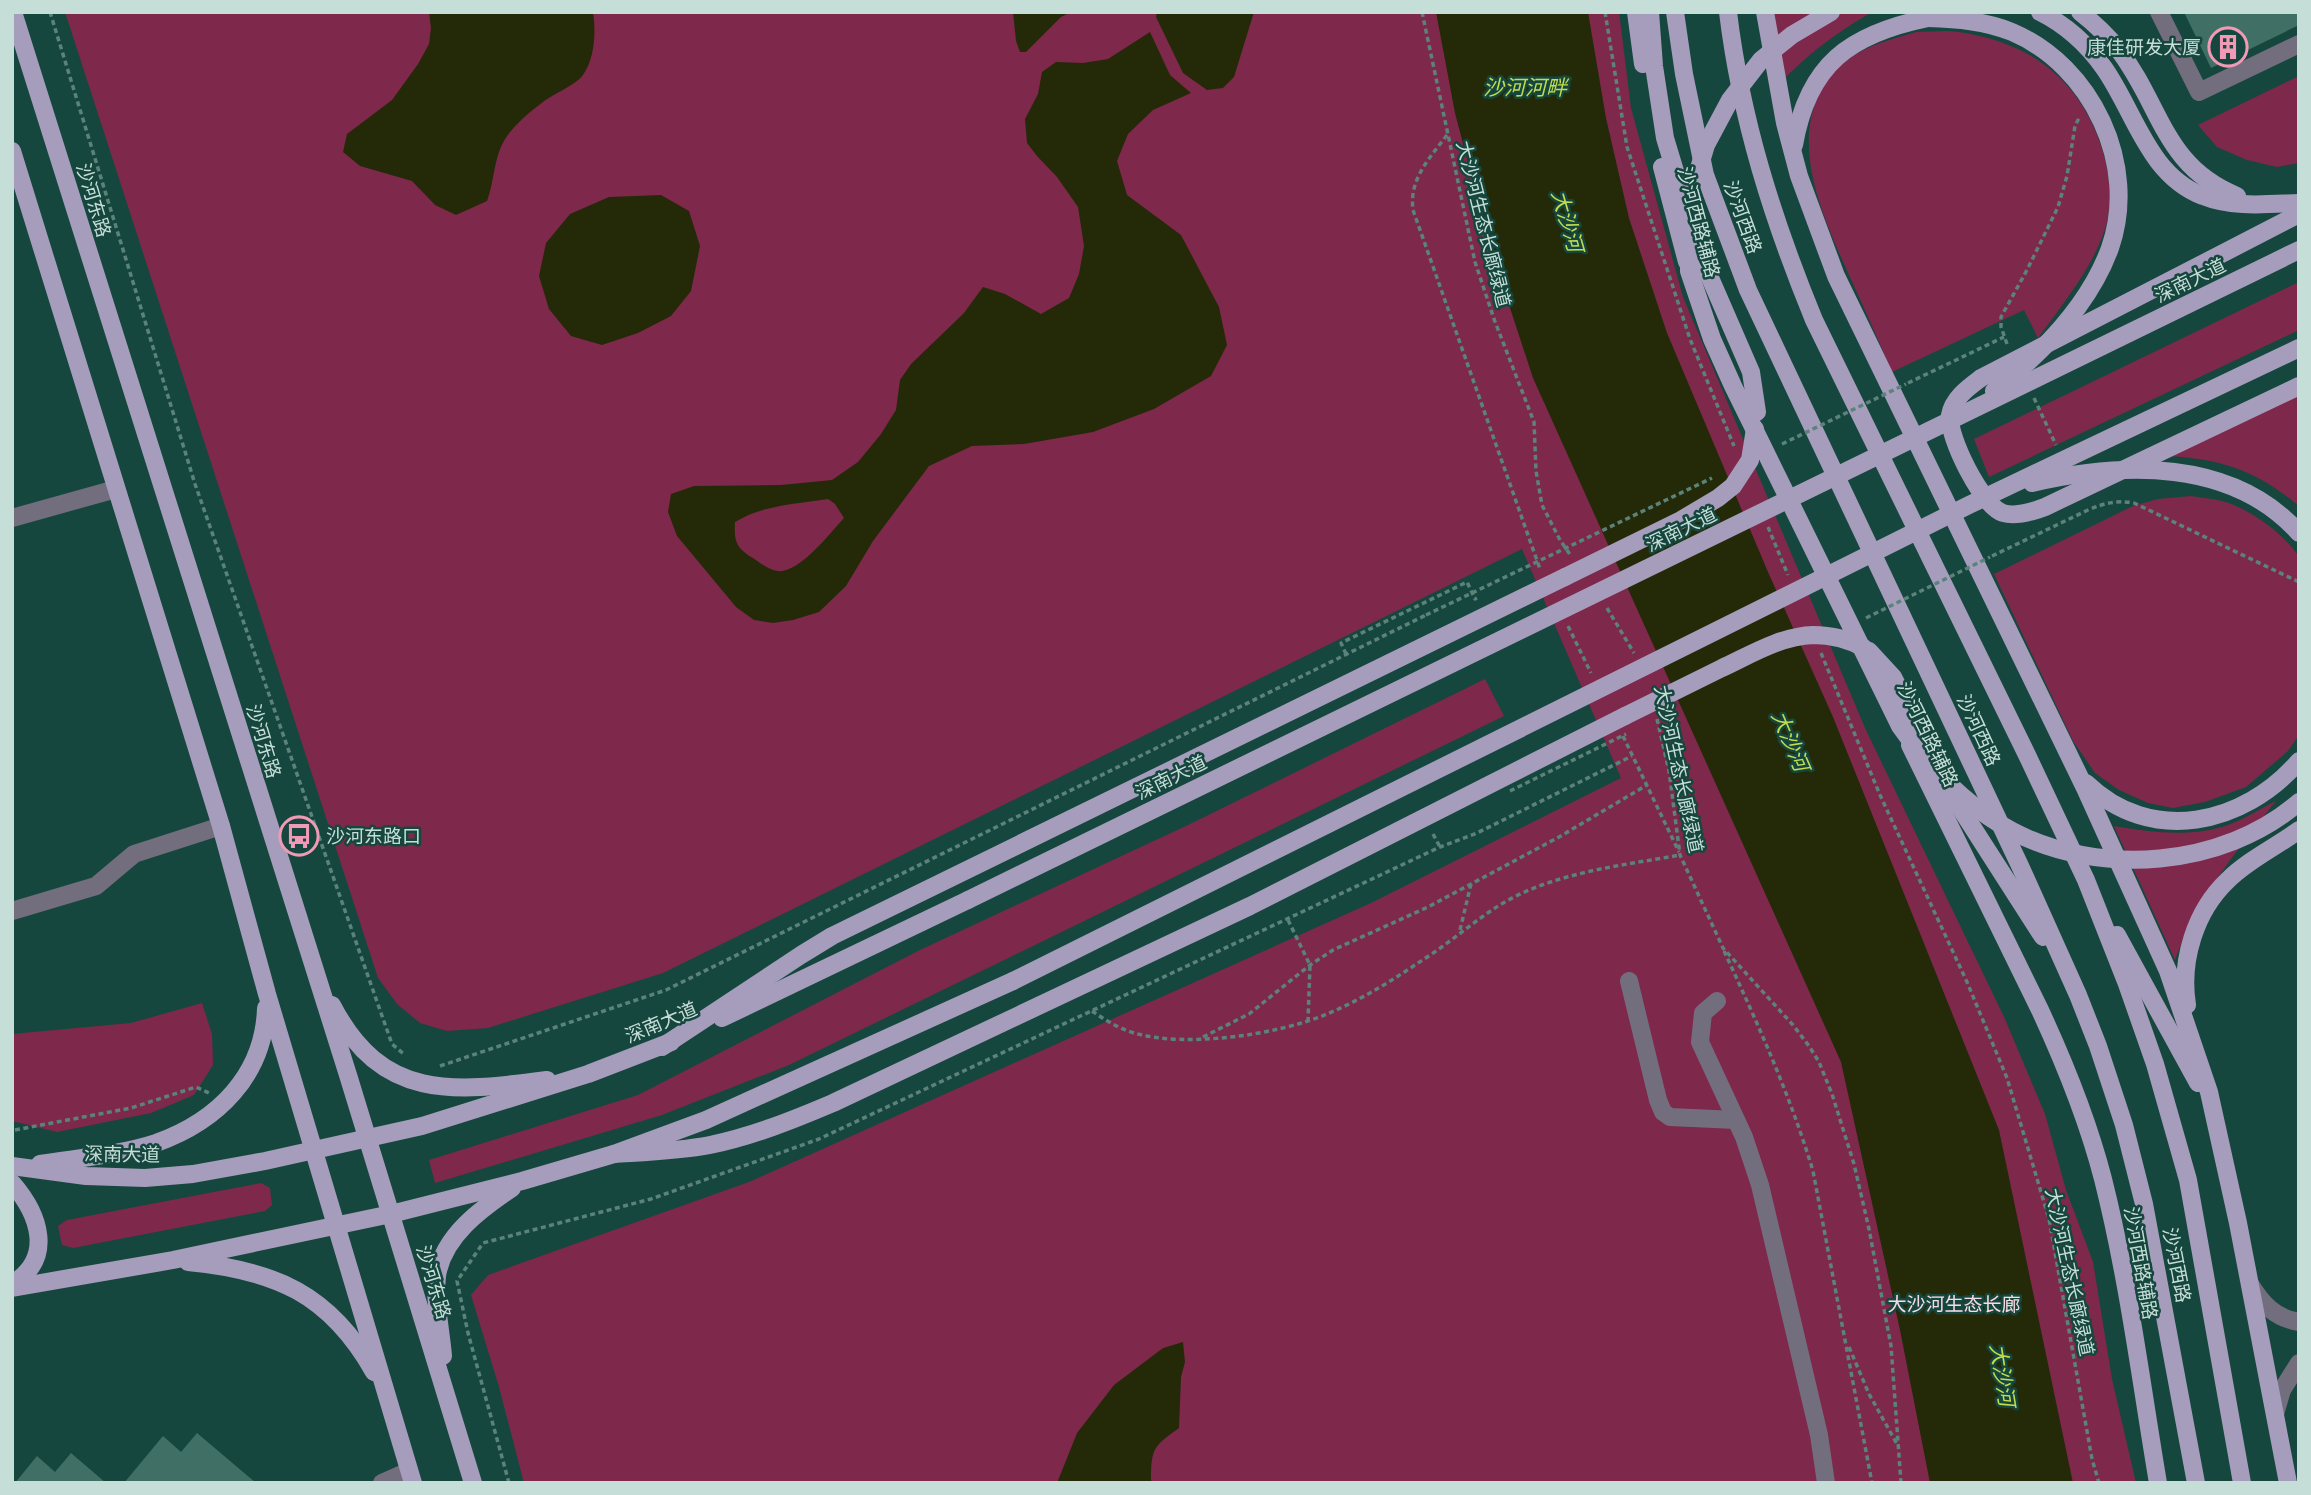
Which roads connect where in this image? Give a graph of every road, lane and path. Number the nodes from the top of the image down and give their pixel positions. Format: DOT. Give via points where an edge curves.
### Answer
graph roads {
  1 [pos="13,12"];
  2 [pos="50,12"];
  3 [pos="1422,12"];
  4 [pos="1605,12"];
  5 [pos="1636,12"];
  6 [pos="1650,12"];
  7 [pos="1675,12"];
  8 [pos="1728,12"];
  9 [pos="1765,12"];
  10 [pos="1831,12"];
  11 [pos="2040,12"];
  12 [pos="2080,12"];
  13 [pos="2160,12"];
  14 [pos="2299,44"];
  15 [pos="2079,118"];
  16 [pos="1447,135"];
  17 [pos="12,151"];
  18 [pos="1793,152"];
  19 [pos="2299,203"];
  20 [pos="2260,204"];
  21 [pos="2299,214"];
  22 [pos="2299,250"];
  23 [pos="1689,271"];
  24 [pos="2299,348"];
  25 [pos="2299,386"];
  26 [pos="2029,388"];
  27 [pos="1938,426"];
  28 [pos="1771,449"];
  29 [pos="1737,452"];
  30 [pos="2062,455"];
  31 [pos="1721,473"];
  32 [pos="116,489"];
  33 [pos="1969,505"];
  34 [pos="12,518"];
  35 [pos="1768,527"];
  36 [pos="2299,533"];
  37 [pos="1990,558"];
  38 [pos="1540,568"];
  39 [pos="1570,569"];
  40 [pos="1529,573"];
  41 [pos="1789,577"];
  42 [pos="2299,582"];
  43 [pos="1548,585"];
  44 [pos="1486,594"];
  45 [pos="1605,605"];
  46 [pos="1566,622"];
  47 [pos="1821,652"];
  48 [pos="1346,654"];
  49 [pos="1637,659"];
  50 [pos="1597,684"];
  51 [pos="1654,710"];
  52 [pos="1620,718"];
  53 [pos="1900,726"];
  54 [pos="1632,756"];
  55 [pos="2299,761"];
  56 [pos="2079,776"];
  57 [pos="1647,785"];
  58 [pos="2299,802"];
  59 [pos="221,826"];
  60 [pos="1437,827"];
  61 [pos="2299,830"];
  62 [pos="1440,847"];
  63 [pos="1681,855"];
  64 [pos="2086,880"];
  65 [pos="1471,884"];
  66 [pos="12,911"];
  67 [pos="1288,919"];
  68 [pos="1459,932"];
  69 [pos="1723,948"];
  70 [pos="1310,965"];
  71 [pos="312,966"];
  72 [pos="1629,981"];
  73 [pos="267,994"];
  74 [pos="2078,995"];
  75 [pos="1717,1002"];
  76 [pos="1092,1011"];
  77 [pos="1308,1021"];
  78 [pos="1198,1040"];
  79 [pos="662,1046"];
  80 [pos="2196,1049"];
  81 [pos="409,1060"];
  82 [pos="433,1068"];
  83 [pos="588,1074"];
  84 [pos="217,1097"];
  85 [pos="2213,1112"];
  86 [pos="1736,1120"];
  87 [pos="15,1130"];
  88 [pos="367,1139"];
  89 [pos="313,1151"];
  90 [pos="614,1154"];
  91 [pos="15,1172"];
  92 [pos="522,1181"];
  93 [pos="391,1214"];
  94 [pos="336,1226"];
  95 [pos="173,1260"];
  96 [pos="2250,1284"];
  97 [pos="12,1286"];
  98 [pos="2299,1322"];
  99 [pos="1846,1340"];
  100 [pos="2299,1363"];
  101 [pos="447,1395"];
  102 [pos="389,1400"];
  103 [pos="2274,1414"];
  104 [pos="1898,1446"];
  105 [pos="411,1477"];
  106 [pos="382,1483"];
  107 [pos="473,1483"];
  108 [pos="509,1483"];
  109 [pos="1826,1483"];
  110 [pos="1872,1483"];
  111 [pos="1900,1483"];
  112 [pos="2099,1483"];
  113 [pos="2158,1483"];
  114 [pos="2196,1483"];
  115 [pos="2242,1483"];
  116 [pos="2288,1483"];
  1 -- 71 [label="main road, 沙河东路"];
  2 -- 81 [label="path" via="195,484 392,1044"];
  3 -- 16 [label="path, 大沙河生态长廊绿道"];
  4 -- 29 [label="path" via="1627,147 1690,339"];
  5 -- 23 [label="main road, 沙河西路辅路, bridge" via="1657,146"];
  6 -- 39 [label="main road, bridge" via="1665,138 1701,257 1751,373 1757,412 1754,441 1750,460 1733,486 1718,498"];
  7 -- 74 [label="main road, 沙河西路" via="1705,175 1748,290"];
  8 -- 64 [label="main road, 沙河西路" via="1742,104 1757,162 1805,298"];
  9 -- 18 [label="main road"];
  10 -- 23 [label="main road, bridge" via="1761,60 1730,100 1706,145 1689,202"];
  11 -- 20 [label="main road" via="2074,34 2104,67 2148,148 2168,173 2204,197"];
  12 -- 20 [label="main road" via="2118,50 2170,141 2194,171 2224,191"];
  13 -- 14 [label="street" via="2199,92"];
  15 -- 28 [label="path, bridge" via="2058,207 2001,317 2004,337"];
  16 -- 38 [label="path" via="1414,183 1413,210"];
  16 -- 39 [label="path, 大沙河生态长廊绿道" via="1475,262 1534,422 1542,505"];
  17 -- 32 [label="main road"];
  18 -- 27 [label="main road, bridge" via="1803,105 1830,64 1872,34 1928,18 1986,24 2037,45 2081,86 2100,118 2116,166 2119,194 2117,223 2095,280 2053,337 2026,364 1995,391"];
  18 -- 56 [label="main road" via="1824,245 1857,323"];
  19 -- 20 [label="main road"];
  21 -- 25 [label="main road" via="1981,378 1955,403 1951,429 1983,495 2002,513 2016,514 2045,507"];
  22 -- 27 [label="main road, 深南大道, bridge"];
  23 -- 53 [label="main road, 沙河西路辅路, bridge" via="1733,386"];
  24 -- 33 [label="main road, bridge"];
  26 -- 30 [label="path"];
  27 -- 79 [label="main road, 深南大道, bridge"];
  31 -- 48 [label="path, bridge"];
  32 -- 34 [label="street"];
  32 -- 59 [label="main road"];
  33 -- 36 [label="main road, bridge" via="2016,487 2061,477 2144,469 2208,478 2238,488 2264,502"];
  33 -- 90 [label="main road, bridge" via="1013,981 706,1120"];
  35 -- 41 [label="path"];
  37 -- 42 [label="path" via="2102,504 2120,500"];
  38 -- 40 [label="path"];
  38 -- 43 [label="path"];
  39 -- 43 [label="main road"];
  43 -- 79 [label="main road" via="832,936"];
  44 -- 48 [label="path" via="1475,599 1467,582 1341,643"];
  45 -- 49 [label="path"];
  46 -- 50 [label="path"];
  47 -- 112 [label="path, 大沙河生态长廊绿道" via="2007,1078 2049,1219"];
  48 -- 82 [label="path" via="666,990"];
  51 -- 63 [label="path, 大沙河生态长廊绿道" via="1669,771"];
  52 -- 54 [label="path"];
  52 -- 74 [label="main road, bridge" via="1792,638 1832,636 1869,651 1893,677 1957,803"];
  52 -- 90 [label="main road" via="1238,912 833,1103 727,1141"];
  53 -- 58 [label="main road, bridge" via="1923,757 1971,804 2011,830 2076,854 2137,859 2204,851 2264,827"];
  53 -- 113 [label="main road, 沙河西路辅路, bridge" via="2059,1050 2088,1131 2114,1226"];
  54 -- 57 [label="path"];
  54 -- 62 [label="path"];
  55 -- 56 [label="main road" via="2263,793 2235,808 2184,822 2161,821 2119,808"];
  56 -- 80 [label="main road" via="2164,960"];
  57 -- 63 [label="path"];
  57 -- 65 [label="path"];
  59 -- 66 [label="street" via="134,855 96,886"];
  59 -- 73 [label="main road"];
  60 -- 62 [label="path" via="1431,829"];
  61 -- 80 [label="main road" via="2227,880 2201,917 2185,976"];
  62 -- 67 [label="path"];
  63 -- 68 [label="path" via="1583,872 1553,882 1487,912"];
  63 -- 69 [label="path, 大沙河生态长廊绿道"];
  64 -- 85 [label="main road"];
  64 -- 115 [label="main road, 沙河西路" via="2155,1064 2182,1158"];
  65 -- 68 [label="path"];
  65 -- 70 [label="path"];
  67 -- 70 [label="path"];
  67 -- 76 [label="path"];
  68 -- 77 [label="path" via="1376,989"];
  69 -- 99 [label="path" via="1768,1045 1810,1159"];
  69 -- 104 [label="path, 大沙河生态长廊绿道" via="1809,1046 1832,1094 1872,1242 1891,1346"];
  70 -- 77 [label="path"];
  70 -- 78 [label="path" via="1249,1014"];
  71 -- 83 [label="main road" via="340,1020 375,1061 421,1084 466,1089"];
  71 -- 88 [label="main road, 沙河东路"];
  72 -- 86 [label="street" via="1663,1112 1670,1117"];
  73 -- 89 [label="main road"];
  73 -- 91 [label="main road" via="265,1030 257,1056 244,1079 208,1117 154,1143"];
  74 -- 114 [label="main road, 沙河西路" via="2135,1164"];
  75 -- 86 [label="street" via="1703,1013 1700,1042"];
  76 -- 78 [label="path" via="1115,1027 1136,1034"];
  76 -- 108 [label="path" via="819,1139 651,1199 483,1243 457,1281"];
  77 -- 78 [label="path"];
  79 -- 83 [label="main road, 深南大道"];
  80 -- 85 [label="main road"];
  83 -- 88 [label="main road, 深南大道"];
  84 -- 87 [label="path" via="196,1087 131,1108"];
  85 -- 96 [label="main road"];
  86 -- 109 [label="street" via="1760,1185 1819,1435"];
  88 -- 89 [label="main road, 深南大道"];
  88 -- 93 [label="main road, 沙河东路"];
  89 -- 91 [label="main road, 深南大道" via="193,1174 145,1178"];
  89 -- 94 [label="main road"];
  90 -- 92 [label="main road"];
  91 -- 97 [label="main road" via="39,1238 30,1269"];
  92 -- 93 [label="main road"];
  92 -- 101 [label="main road" via="474,1216 446,1250 439,1267"];
  93 -- 94 [label="main road"];
  93 -- 101 [label="main road, 沙河东路"];
  94 -- 95 [label="main road"];
  94 -- 102 [label="main road"];
  95 -- 97 [label="main road"];
  95 -- 102 [label="main road" via="257,1273 311,1298 349,1335"];
  96 -- 98 [label="street" via="2274,1313"];
  96 -- 103 [label="main road"];
  99 -- 104 [label="path"];
  99 -- 110 [label="path"];
  100 -- 103 [label="street"];
  101 -- 107 [label="main road, 沙河东路"];
  102 -- 105 [label="main road"];
  103 -- 116 [label="main road"];
  104 -- 111 [label="path, 大沙河生态长廊绿道"];
  105 -- 106 [label="street"];
}
